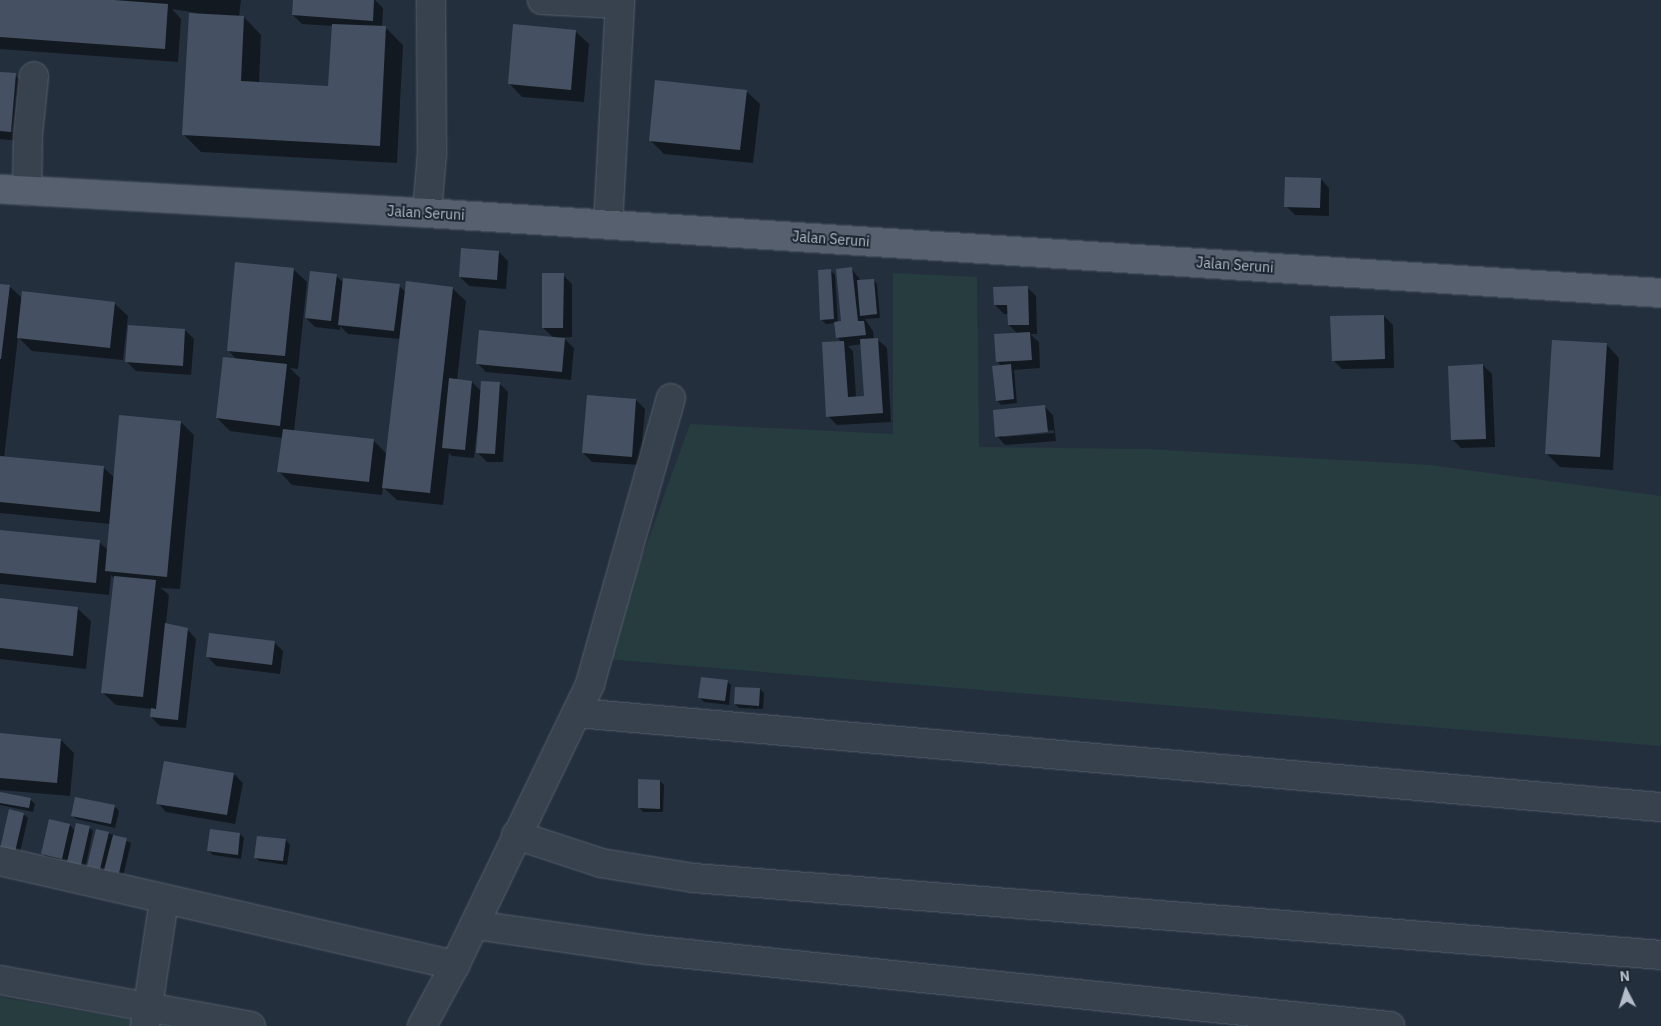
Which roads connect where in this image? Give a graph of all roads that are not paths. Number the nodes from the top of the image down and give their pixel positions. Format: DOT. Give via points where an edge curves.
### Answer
graph roads {
  1 [pos="431,0"];
  2 [pos="542,0"];
  3 [pos="620,2"];
  4 [pos="34,76"];
  5 [pos="0,189"];
  6 [pos="27,191"];
  7 [pos="427,213"];
  8 [pos="622,226"];
  9 [pos="1661,293"];
  10 [pos="671,398"];
  11 [pos="577,713"];
  12 [pos="1661,807"];
  13 [pos="516,835"];
  14 [pos="0,861"];
  15 [pos="164,900"];
  16 [pos="475,925"];
  17 [pos="1661,955"];
  18 [pos="455,965"];
  19 [pos="0,980"];
  20 [pos="146,1018"];
  21 [pos="251,1026"];
  22 [pos="422,1026"];
  23 [pos="1390,1026"];
  1 -- 7 [label="street" via="431,170"];
  2 -- 3 [label="street"];
  3 -- 8 [label="street" via="610,179"];
  4 -- 6 [label="street" via="27,147"];
  5 -- 6 [label="main road, Jalan Seruni"];
  6 -- 7 [label="main road, Jalan Seruni"];
  7 -- 8 [label="main road, Jalan Seruni"];
  8 -- 9 [label="main road, Jalan Seruni"];
  10 -- 11 [label="street" via="590,684"];
  11 -- 12 [label="street"];
  11 -- 13 [label="street"];
  13 -- 16 [label="street"];
  13 -- 17 [label="street" via="601,862 694,878"];
  14 -- 15 [label="street"];
  15 -- 18 [label="street"];
  15 -- 20 [label="street"];
  16 -- 18 [label="street"];
  16 -- 23 [label="street" via="658,951"];
  18 -- 22 [label="street"];
  19 -- 20 [label="street"];
  20 -- 21 [label="street"];
}
